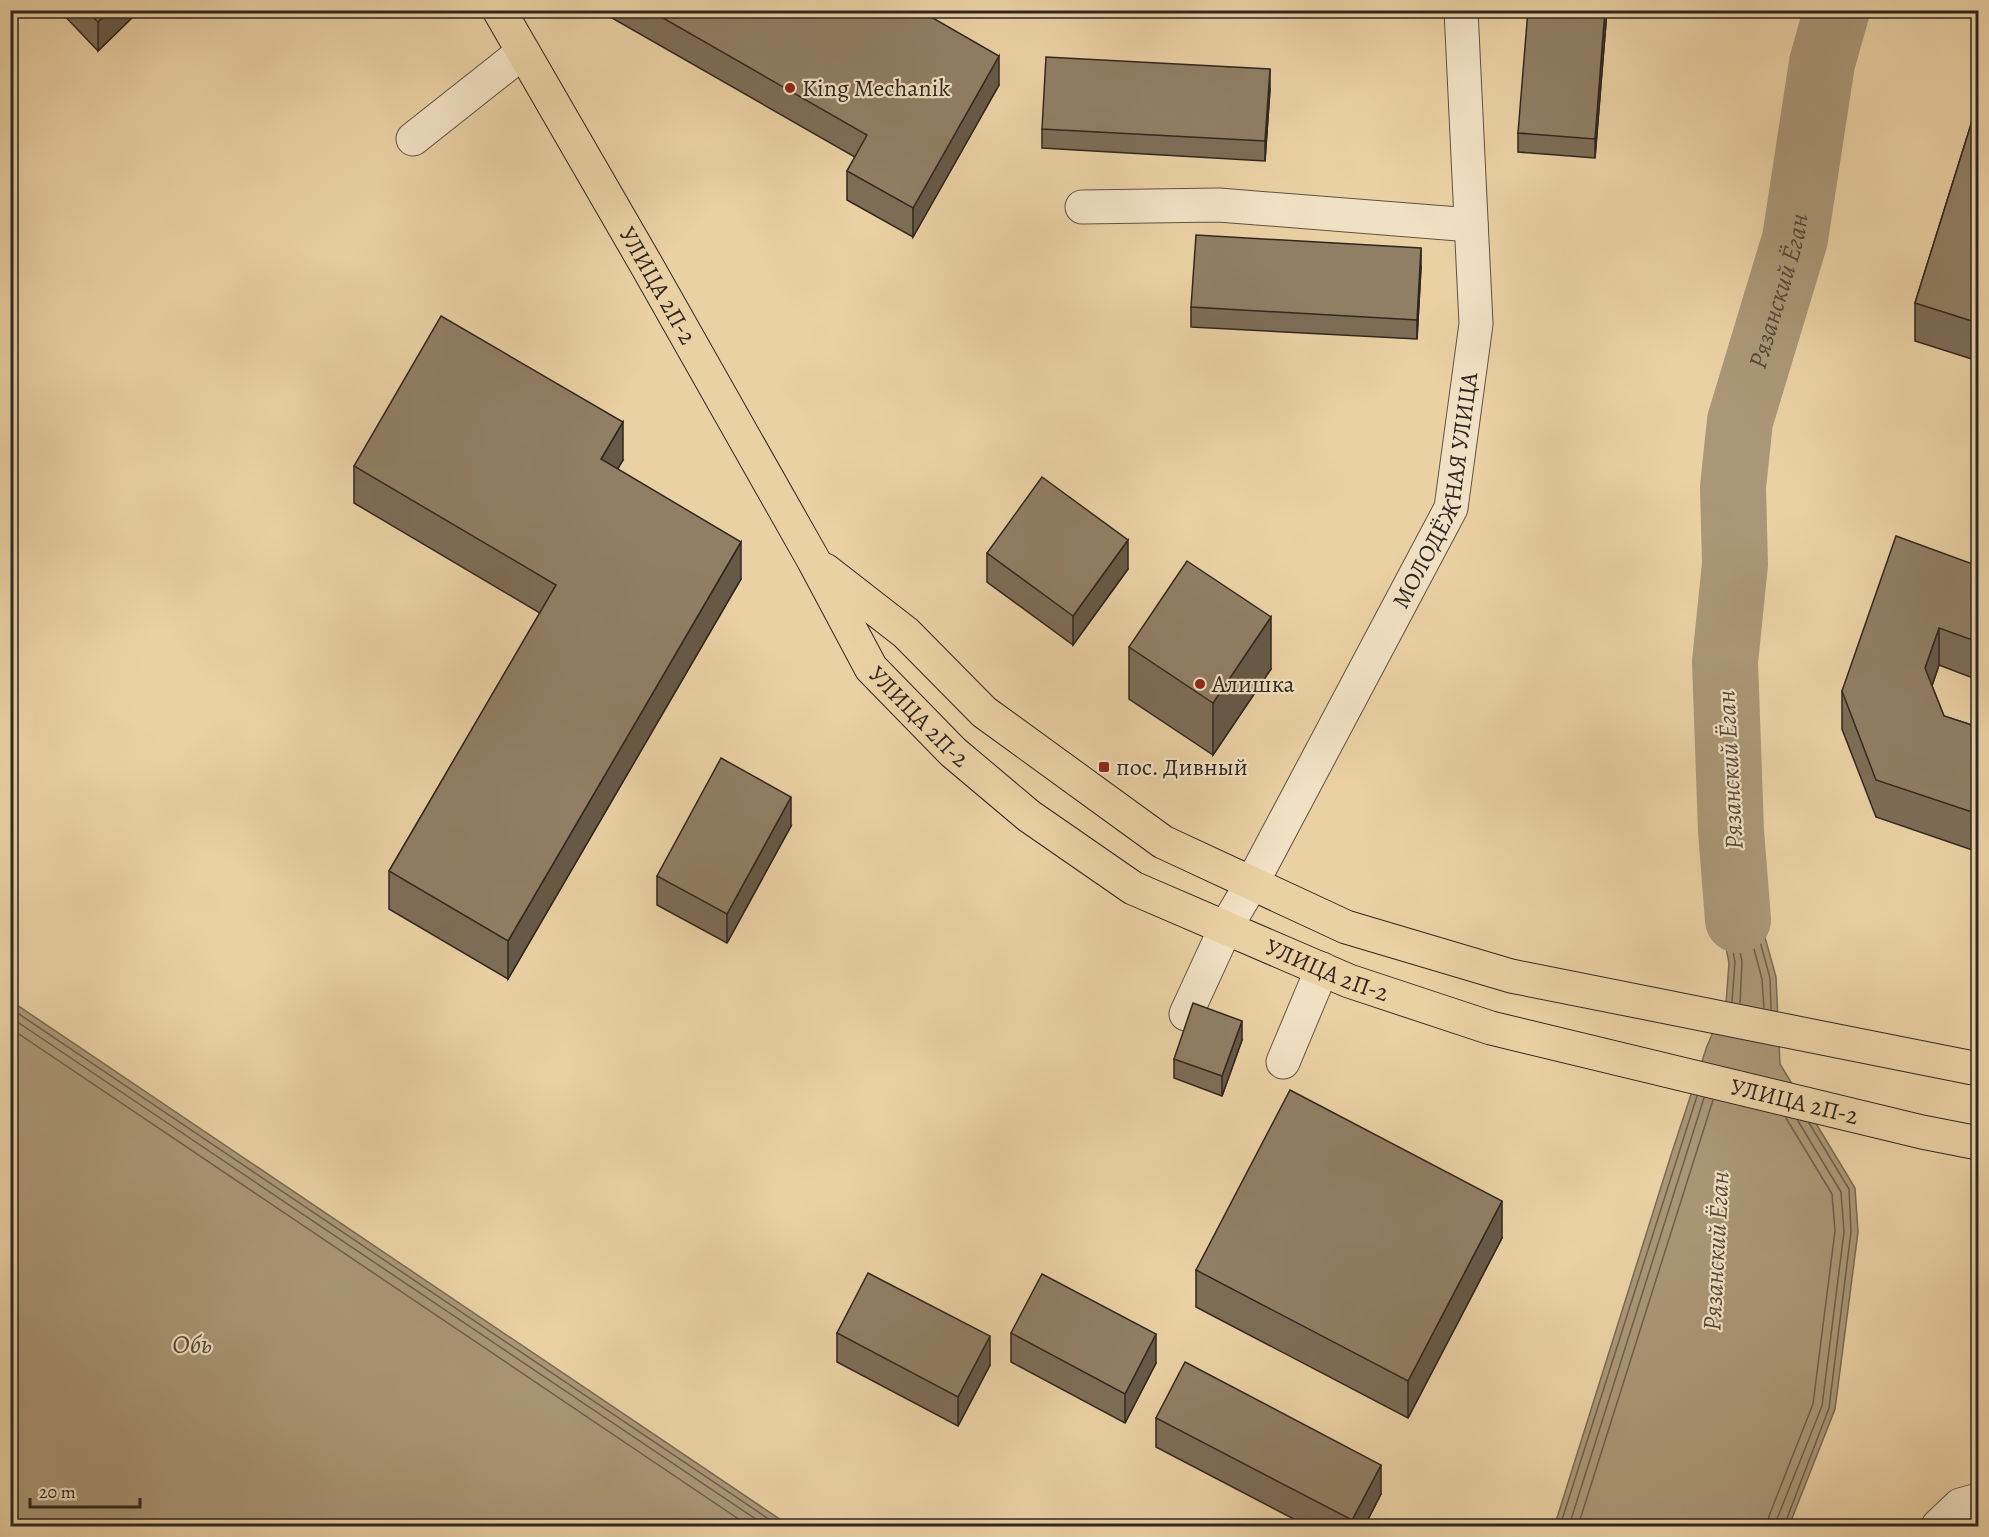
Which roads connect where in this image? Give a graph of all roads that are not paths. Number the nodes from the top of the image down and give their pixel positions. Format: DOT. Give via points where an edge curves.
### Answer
graph roads {
  1 [pos="499,10"];
  2 [pos="1461,10"];
  3 [pos="523,52"];
  4 [pos="413,139"];
  5 [pos="1082,207"];
  6 [pos="1471,225"];
  7 [pos="814,561"];
  8 [pos="1252,883"];
  9 [pos="1226,927"];
  10 [pos="1322,969"];
  11 [pos="1186,1014"];
  12 [pos="1283,1062"];
  13 [pos="1978,1069"];
  14 [pos="1978,1143"];
  15 [pos="1978,1500"];
  16 [pos="1938,1527"];
  1 -- 3 [label="main road, УЛИЦА 2П-2"];
  2 -- 6 [label="street, МОЛОДЁЖНАЯ УЛИЦА"];
  3 -- 4 [label="street"];
  3 -- 7 [label="main road, УЛИЦА 2П-2"];
  5 -- 6 [label="street" via="1219,205"];
  6 -- 8 [label="street, МОЛОДЁЖНАЯ УЛИЦА" via="1476,324 1450,508"];
  7 -- 8 [label="main road, УЛИЦА 2П-2" via="906,633 984,712 1162,842"];
  7 -- 9 [label="main road, УЛИЦА 2П-2" via="872,668 953,752 1029,816 1133,888"];
  8 -- 9 [label="street, МОЛОДЁЖНАЯ УЛИЦА"];
  8 -- 13 [label="main road, УЛИЦА 2П-2" via="1346,927 1511,976"];
  9 -- 10 [label="main road, УЛИЦА 2П-2"];
  9 -- 11 [label="street, МОЛОДЁЖНАЯ УЛИЦА"];
  10 -- 12 [label="street"];
  10 -- 14 [label="main road, УЛИЦА 2П-2" via="1491,1028"];
  15 -- 16 [label="street" via="1960,1505"];
}
